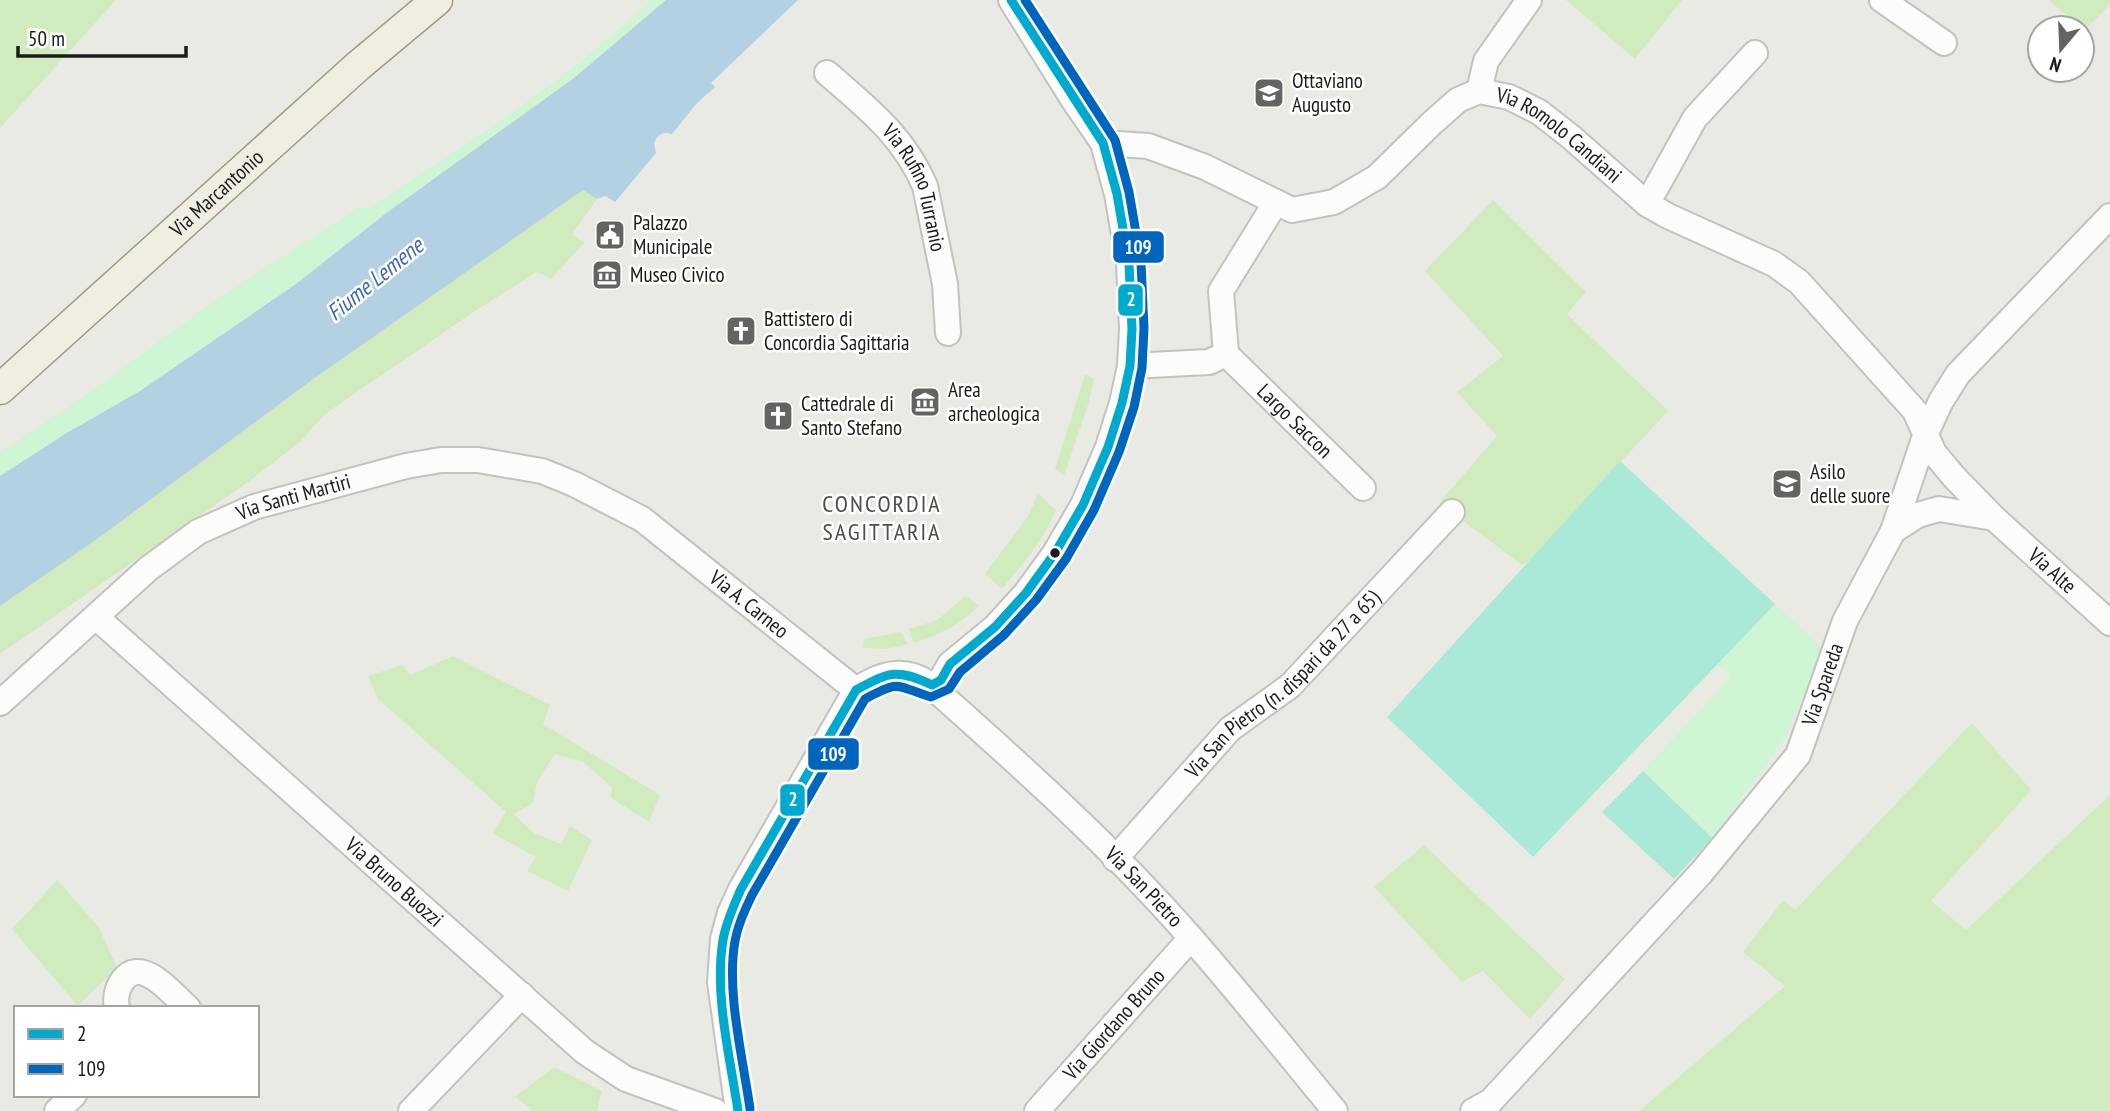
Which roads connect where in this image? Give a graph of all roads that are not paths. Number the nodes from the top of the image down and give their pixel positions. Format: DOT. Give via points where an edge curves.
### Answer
graph roads {
  1 [pos="438,0"];
  2 [pos="1010,0"];
  3 [pos="1529,0"];
  4 [pos="1882,0"];
  5 [pos="1944,43"];
  6 [pos="1755,53"];
  7 [pos="827,73"];
  8 [pos="1479,91"];
  9 [pos="1103,143"];
  10 [pos="1276,202"];
  11 [pos="1647,204"];
  12 [pos="2110,216"];
  13 [pos="948,333"];
  14 [pos="1226,354"];
  15 [pos="1129,366"];
  16 [pos="0,389"];
  17 [pos="1926,433"];
  18 [pos="1363,488"];
  19 [pos="1452,512"];
  20 [pos="1994,518"];
  21 [pos="642,519"];
  22 [pos="1893,531"];
  23 [pos="96,617"];
  24 [pos="2110,623"];
  25 [pos="931,674"];
  26 [pos="856,690"];
  27 [pos="0,704"];
  28 [pos="1115,859"];
  29 [pos="1191,938"];
  30 [pos="522,995"];
  31 [pos="117,1006"];
  32 [pos="186,1006"];
  33 [pos="72,1097"];
  34 [pos="57,1111"];
  35 [pos="411,1111"];
  36 [pos="715,1111"];
  37 [pos="738,1111"];
  38 [pos="1037,1111"];
  39 [pos="1335,1111"];
  40 [pos="1473,1111"];
  1 -- 16 [label="main road, Via Marcantonio" via="358,66"];
  2 -- 9 [label="street"];
  3 -- 8 [label="street" via="1486,61"];
  4 -- 5 [label="street"];
  6 -- 11 [label="street" via="1695,118"];
  7 -- 13 [label="street, Via Rufino Turranio" via="887,126 919,173 945,284"];
  8 -- 10 [label="street, Via Romolo Candiani" via="1458,100 1377,177 1334,202 1292,210"];
  8 -- 11 [label="street, Via Romolo Candiani" via="1509,97 1539,112"];
  9 -- 10 [label="street, Via Romolo Candiani" via="1148,146 1205,167"];
  9 -- 15 [label="street" via="1129,264"];
  10 -- 14 [label="street" via="1221,291"];
  11 -- 17 [label="street, Via Romolo Candiani" via="1774,264 1799,282 1915,411"];
  12 -- 17 [label="street, Via Spareda" via="1958,374"];
  14 -- 15 [label="street" via="1209,362"];
  14 -- 18 [label="street, Largo Saccon"];
  15 -- 25 [label="street" via="1108,447 1072,525 1027,593 995,627"];
  17 -- 20 [label="street, Via Alte" via="1934,453"];
  17 -- 22 [label="street, Via Spareda"];
  19 -- 28 [label="street, Via San Pietro (n. dispari da 27 a 65)" via="1290,686 1230,729"];
  20 -- 22 [label="street" via="1939,509 1918,515"];
  20 -- 24 [label="street, Via Alte"];
  21 -- 23 [label="street, Via Santi Martiri" via="542,471 478,460 406,466 254,507 198,532 148,569"];
  21 -- 26 [label="street, Via A. Carneo"];
  22 -- 40 [label="street, Via Spareda" via="1845,621 1798,755 1691,883 1491,1101"];
  23 -- 27 [label="street, Via Santi Martiri"];
  23 -- 30 [label="street, Via Bruno Buozzi"];
  25 -- 26 [label="street" via="886,674"];
  25 -- 28 [label="street, Via San Pietro"];
  26 -- 37 [label="street" via="741,889 727,923 720,982"];
  28 -- 29 [label="street, Via San Pietro"];
  29 -- 38 [label="street, Via Giordano Bruno"];
  29 -- 39 [label="street, Via San Pietro"];
  30 -- 35 [label="street"];
  30 -- 36 [label="street, Via Bruno Buozzi" via="585,1052 626,1079"];
  31 -- 32 [label="street" via="117,990 123,980 138,971 153,976"];
  33 -- 34 [label="street"];
}
